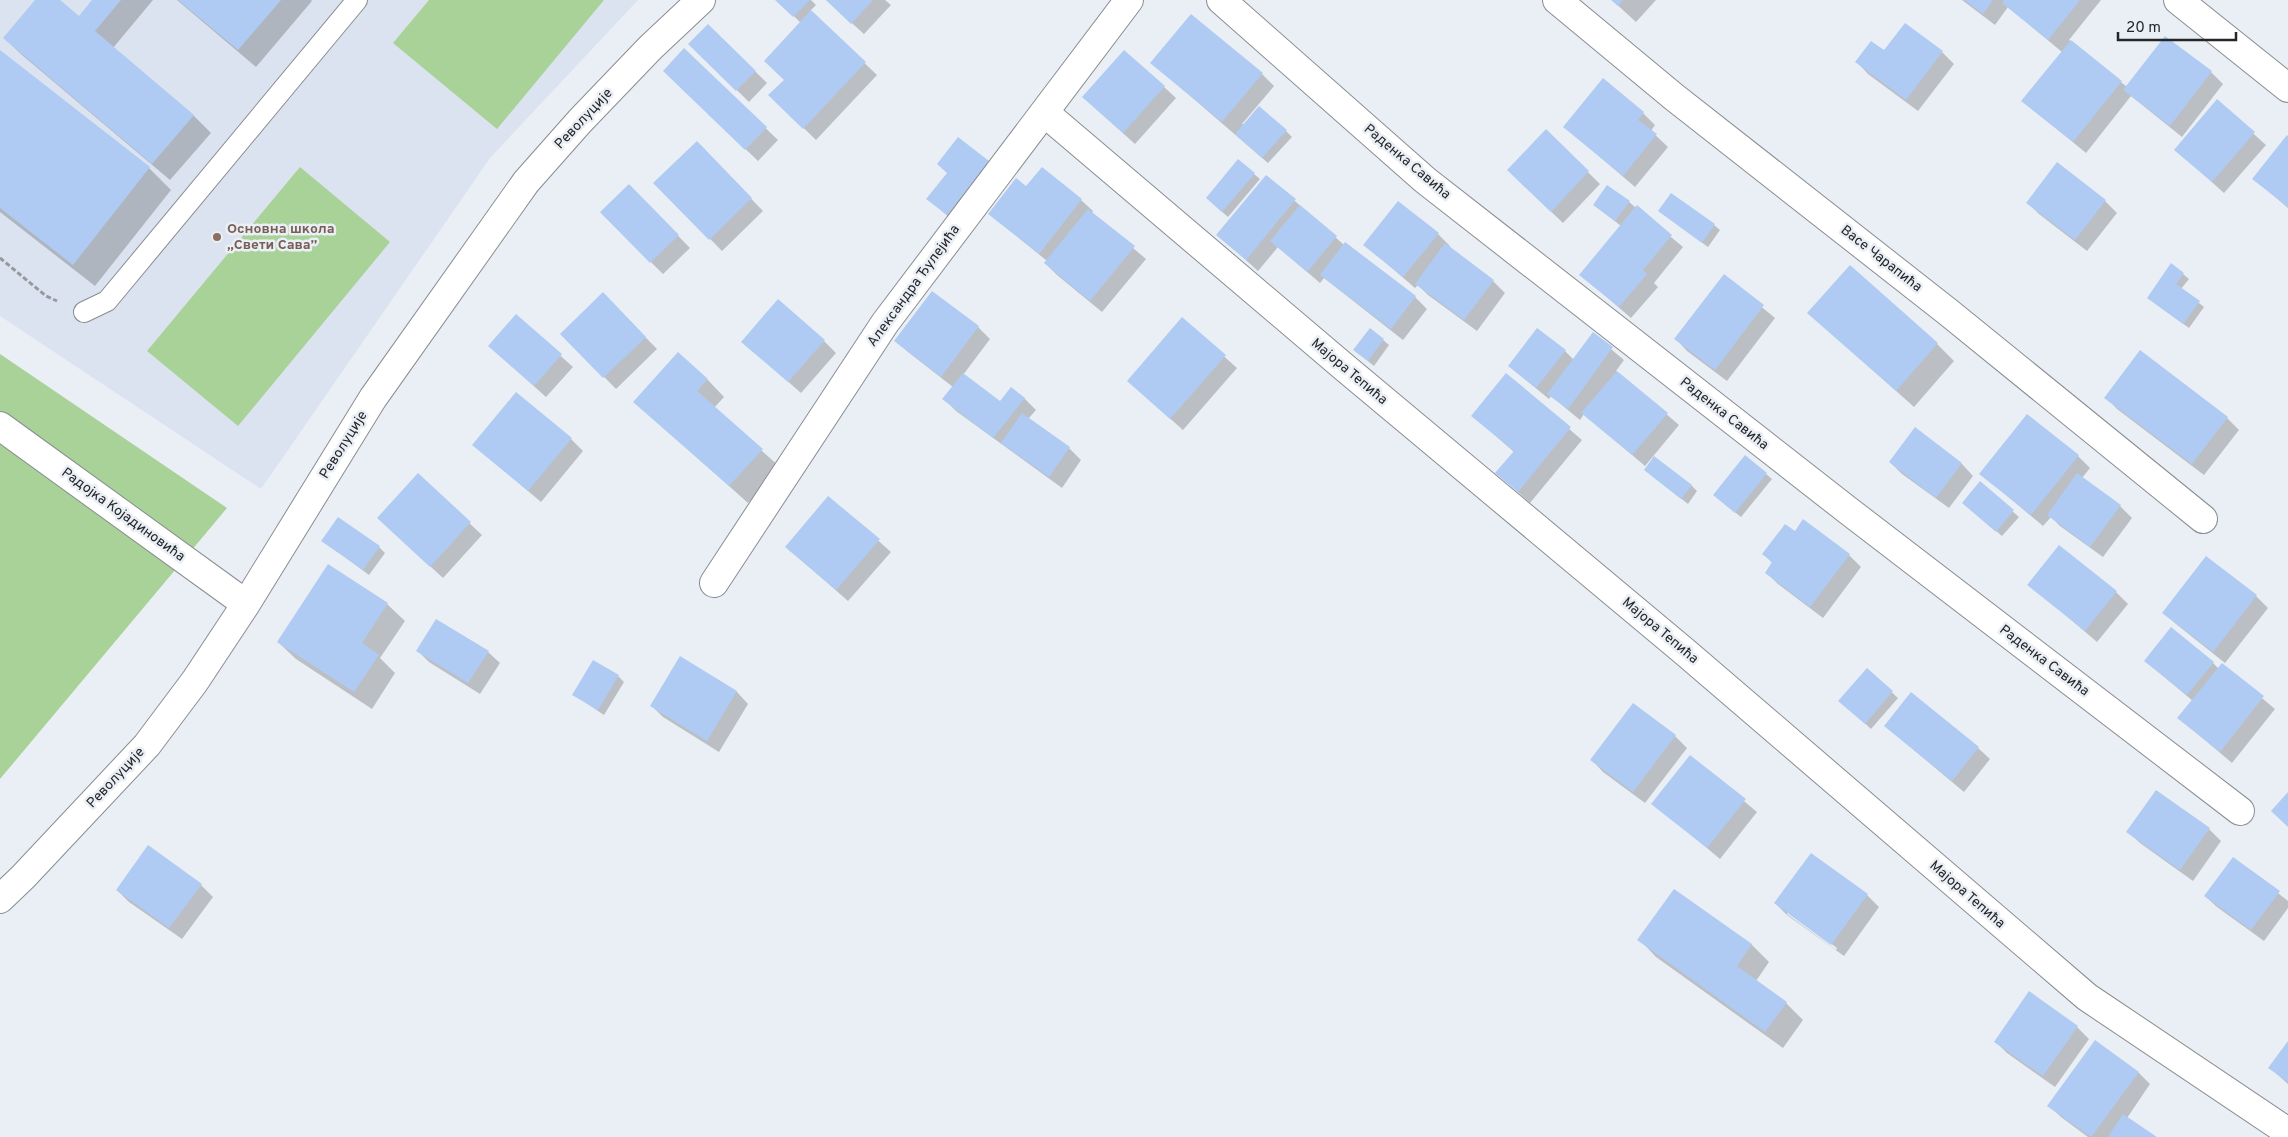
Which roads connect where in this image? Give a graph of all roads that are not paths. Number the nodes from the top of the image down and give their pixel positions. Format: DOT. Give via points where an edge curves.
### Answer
graph roads {
  1 [pos="357,0"];
  2 [pos="701,0"];
  3 [pos="1129,0"];
  4 [pos="1221,0"];
  5 [pos="1558,0"];
  6 [pos="2178,0"];
  7 [pos="2288,88"];
  8 [pos="1045,113"];
  9 [pos="84,312"];
  10 [pos="0,426"];
  11 [pos="2203,519"];
  12 [pos="714,583"];
  13 [pos="246,604"];
  14 [pos="2240,811"];
  15 [pos="0,898"];
  16 [pos="2288,1132"];
  1 -- 9 [label="lane" via="107,301"];
  2 -- 13 [label="street, Револуције" via="650,48 526,182 373,398"];
  3 -- 8 [label="street, Александра Ђулејића"];
  4 -- 14 [label="street, Раденка Савића" via="1425,180"];
  5 -- 11 [label="street, Васе Чарапића" via="1674,97 1948,312"];
  6 -- 7 [label="street"];
  8 -- 12 [label="street, Александра Ђулејића" via="885,323"];
  8 -- 16 [label="street, Мајора Тепића" via="1685,652 2087,997"];
  10 -- 13 [label="street, Радојка Којадиновића"];
  13 -- 15 [label="street, Револуције" via="195,681 147,745"];
}
